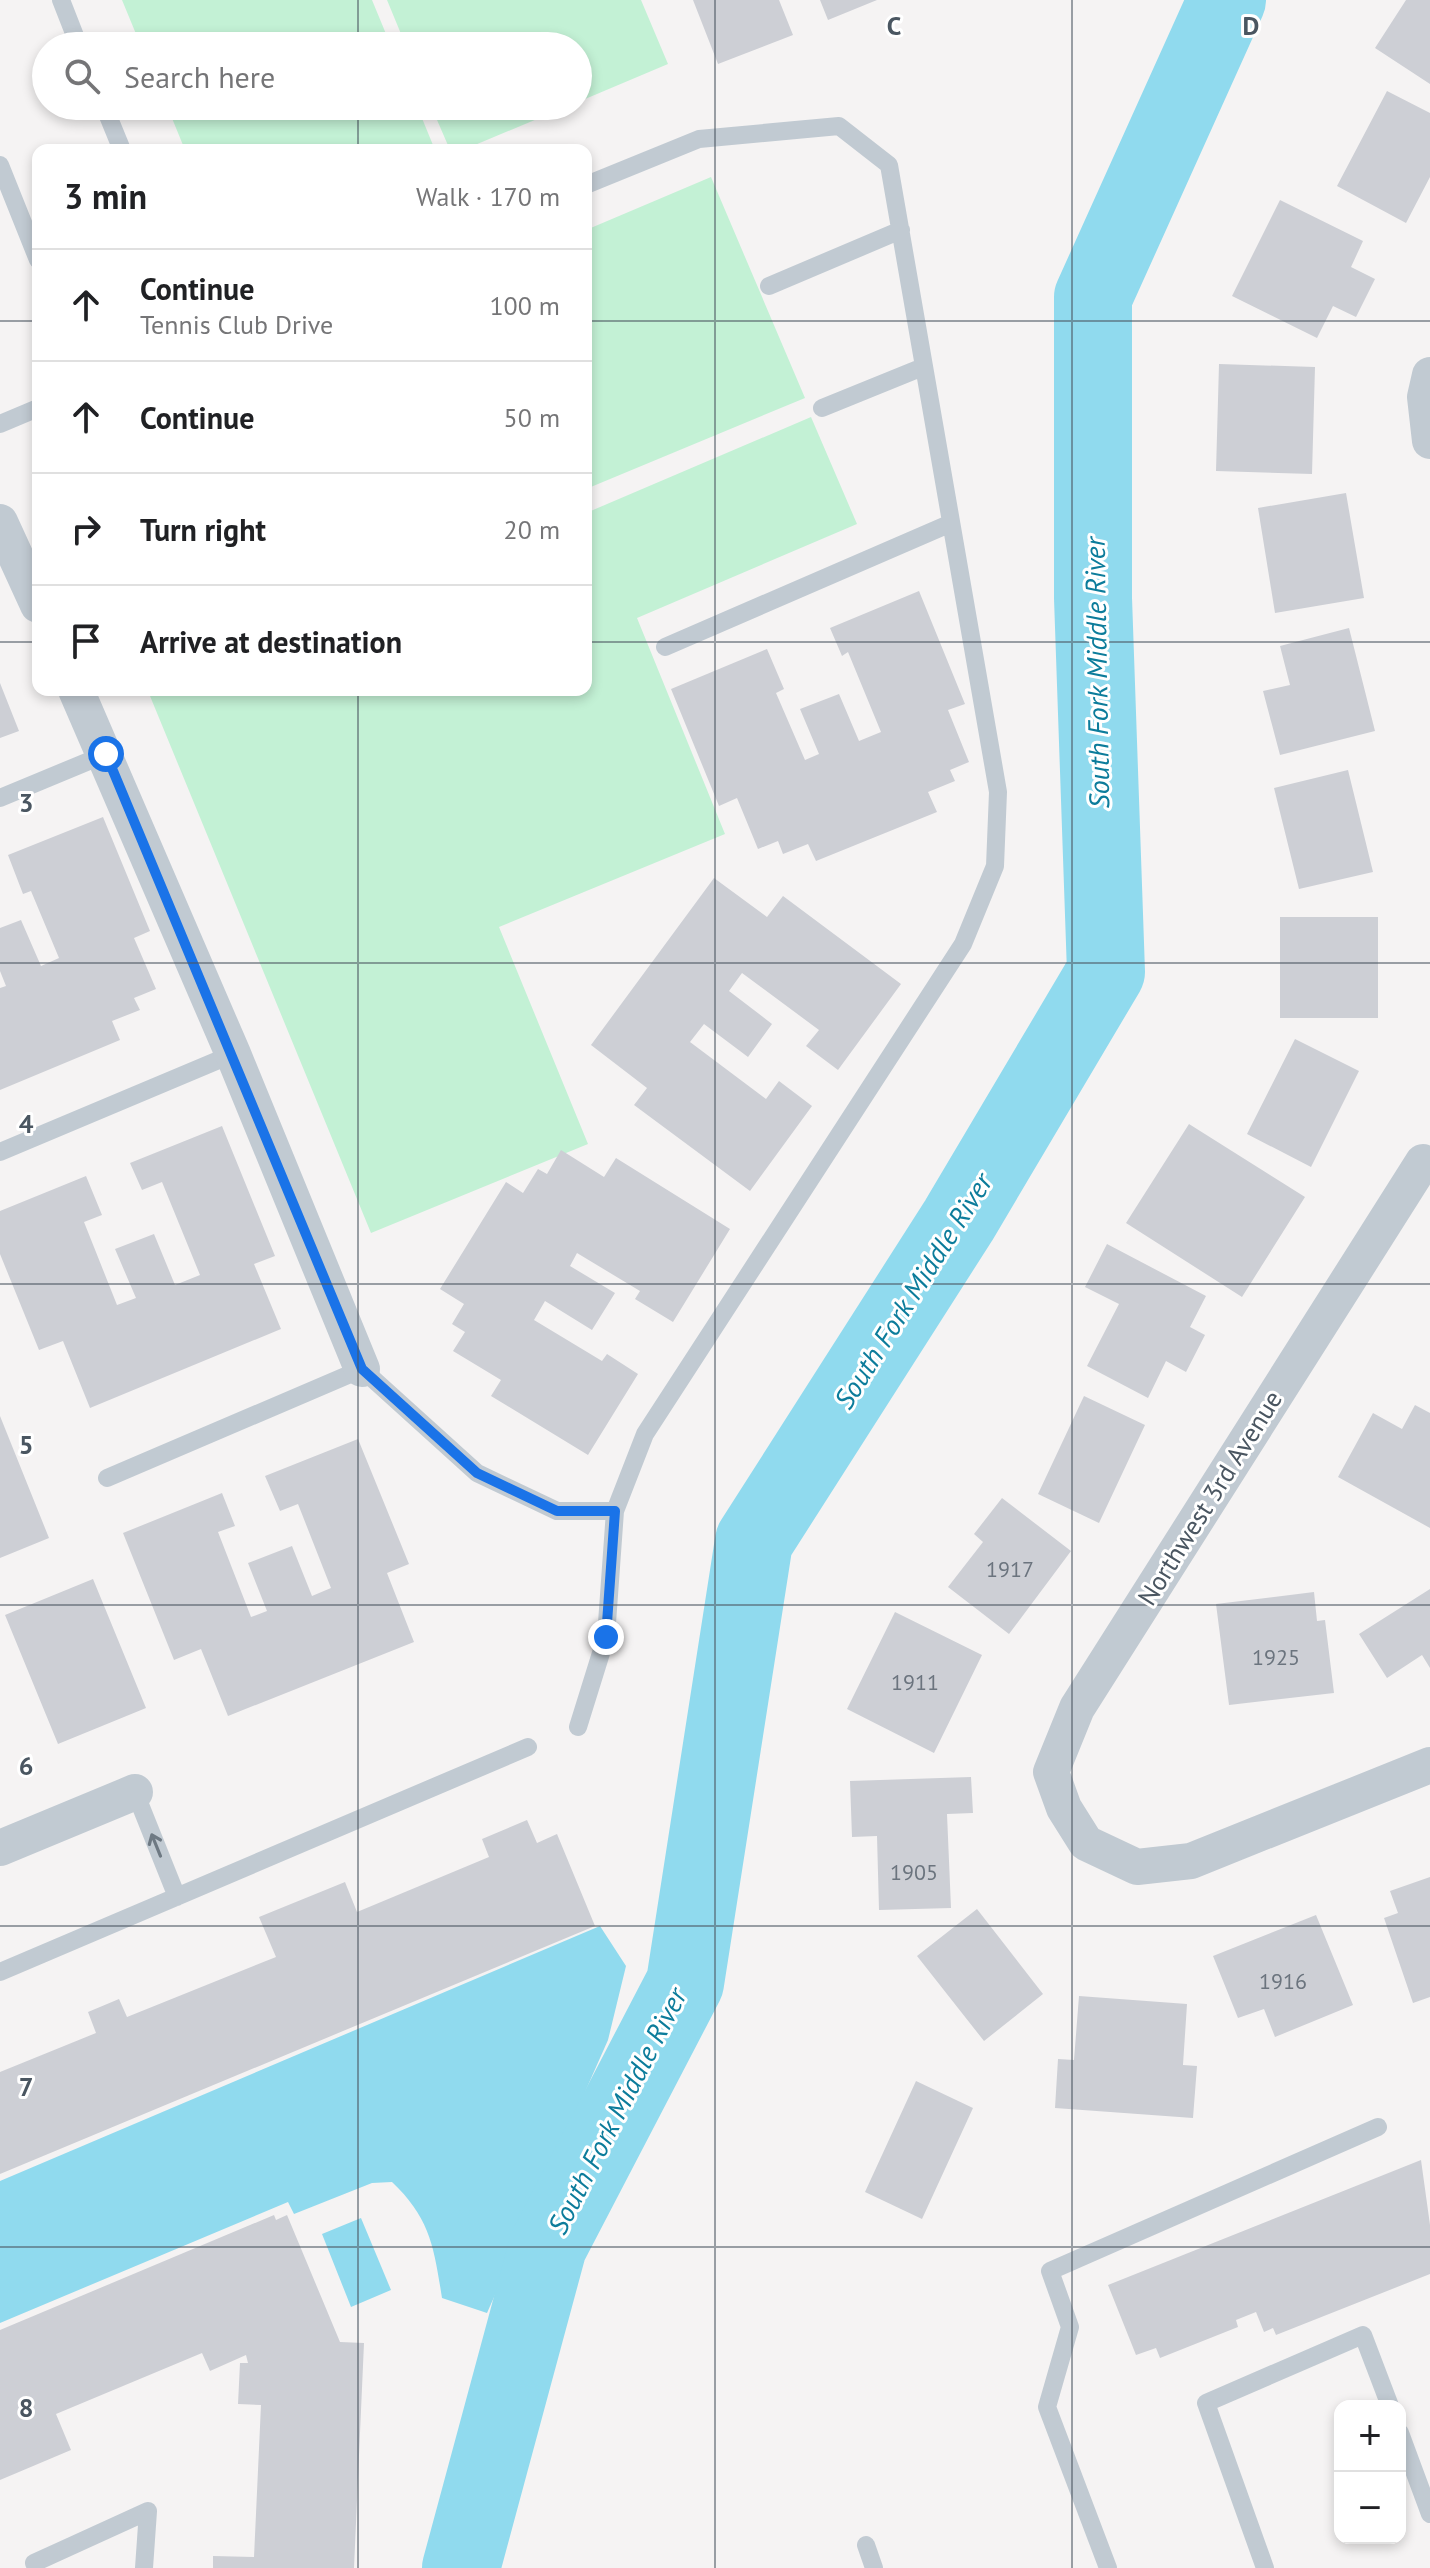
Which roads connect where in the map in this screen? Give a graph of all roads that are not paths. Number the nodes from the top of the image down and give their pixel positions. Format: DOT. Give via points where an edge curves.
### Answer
graph roads {
  1 [pos="61,0"];
  2 [pos="74,32"];
  3 [pos="110,120"];
  4 [pos="120,144"];
  5 [pos="0,165"];
  6 [pos="592,183"];
  7 [pos="901,230"];
  8 [pos="32,245"];
  9 [pos="769,286"];
  10 [pos="923,367"];
  11 [pos="1430,375"];
  12 [pos="822,408"];
  13 [pos="32,411"];
  14 [pos="0,424"];
  15 [pos="1430,441"];
  16 [pos="0,522"];
  17 [pos="949,524"];
  18 [pos="32,592"];
  19 [pos="665,647"];
  20 [pos="79,696"];
  21 [pos="106,754"];
  22 [pos="0,798"];
  23 [pos="233,1054"];
  24 [pos="0,1152"];
  25 [pos="1428,1158"];
  26 [pos="362,1369"];
  27 [pos="107,1478"];
  28 [pos="615,1511"];
  29 [pos="578,1727"];
  30 [pos="528,1747"];
  31 [pos="1430,1765"];
  32 [pos="135,1792"];
  33 [pos="0,1848"];
  34 [pos="177,1897"];
  35 [pos="0,1972"];
  36 [pos="1378,2127"];
  37 [pos="1388,2400"];
  38 [pos="1406,2449"];
  39 [pos="1430,2514"];
  40 [pos="866,2545"];
  41 [pos="31,2566"];
  42 [pos="144,2568"];
  43 [pos="874,2568"];
  44 [pos="1108,2568"];
  45 [pos="1265,2568"];
  1 -- 2 [label="lane"];
  3 -- 4 [label="lane"];
  5 -- 8 [label="lane"];
  6 -- 7 [label="lane" via="699,139 839,126 889,165"];
  7 -- 9 [label="lane"];
  7 -- 10 [label="lane"];
  10 -- 12 [label="lane"];
  10 -- 17 [label="lane"];
  11 -- 15 [label="street" via="1425,397"];
  13 -- 14 [label="lane"];
  16 -- 18 [label="street"];
  17 -- 19 [label="lane"];
  17 -- 28 [label="lane" via="998,792 995,866 963,944 645,1434"];
  20 -- 21 [label="street"];
  21 -- 22 [label="lane"];
  21 -- 23 [label="street"];
  23 -- 24 [label="lane"];
  23 -- 26 [label="street"];
  25 -- 31 [label="street, Northwest 3rd Avenue" via="1077,1708 1051,1772 1064,1808 1086,1843 1137,1867 1191,1861"];
  26 -- 27 [label="lane"];
  26 -- 28 [label="lane" via="477,1473 557,1511"];
  28 -- 29 [label="lane" via="606,1637"];
  30 -- 34 [label="lane"];
  32 -- 33 [label="street"];
  34 -- 32 [label="lane, one-way"];
  34 -- 35 [label="lane"];
  36 -- 44 [label="lane" via="1050,2271 1070,2327 1047,2407"];
  37 -- 45 [label="lane" via="1363,2335 1206,2403"];
  38 -- 39 [label="lane"];
  40 -- 43 [label="lane"];
  41 -- 42 [label="lane" via="148,2511"];
}
